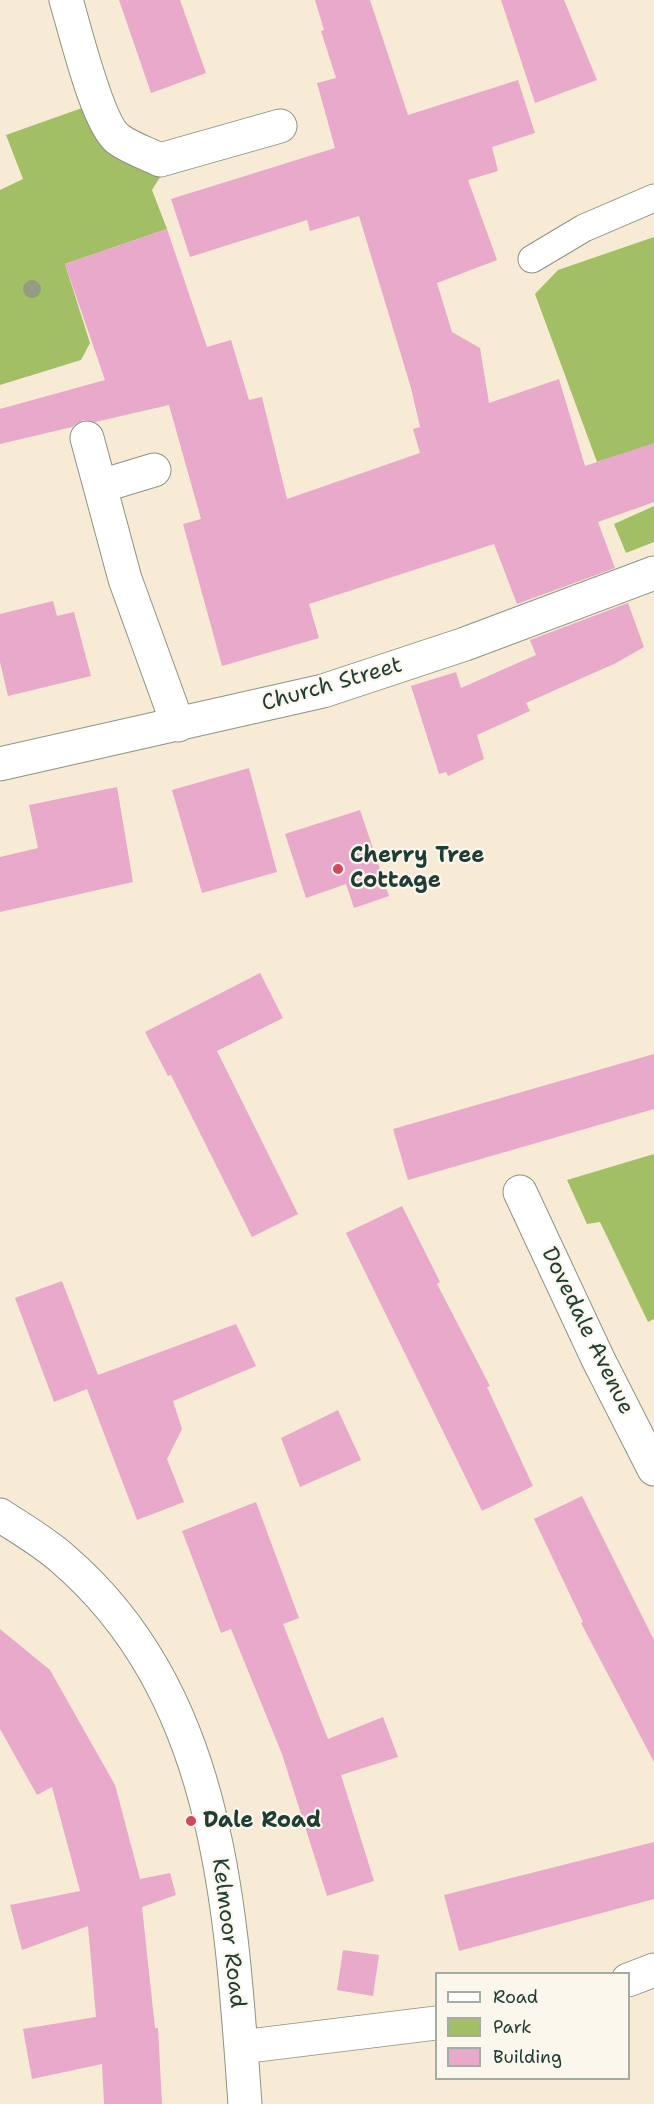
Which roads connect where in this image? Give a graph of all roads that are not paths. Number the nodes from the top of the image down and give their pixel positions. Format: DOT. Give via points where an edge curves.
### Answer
graph roads {
  1 [pos="66,0"];
  2 [pos="280,126"];
  3 [pos="654,198"];
  4 [pos="532,259"];
  5 [pos="87,438"];
  6 [pos="154,470"];
  7 [pos="101,486"];
  8 [pos="654,573"];
  9 [pos="178,725"];
  10 [pos="0,764"];
  11 [pos="520,1192"];
  12 [pos="654,1469"];
  13 [pos="0,1515"];
  14 [pos="654,1970"];
  15 [pos="630,1979"];
  16 [pos="435,2023"];
  17 [pos="241,2047"];
  18 [pos="245,2104"];
  1 -- 2 [label="street" via="99,104 117,138 160,160"];
  3 -- 4 [label="lane" via="584,228"];
  5 -- 7 [label="street"];
  6 -- 7 [label="street"];
  7 -- 9 [label="street" via="124,579"];
  8 -- 9 [label="street, Church Street" via="465,644 323,691"];
  9 -- 10 [label="street, Church Street"];
  11 -- 12 [label="street, Dovedale Avenue"];
  13 -- 17 [label="street, Kelmoor Road" via="64,1560 107,1605 138,1647 172,1706 210,1809 227,1906"];
  14 -- 15 [label="street"];
  16 -- 17 [label="street"];
  17 -- 18 [label="street, Kelmoor Road"];
}
